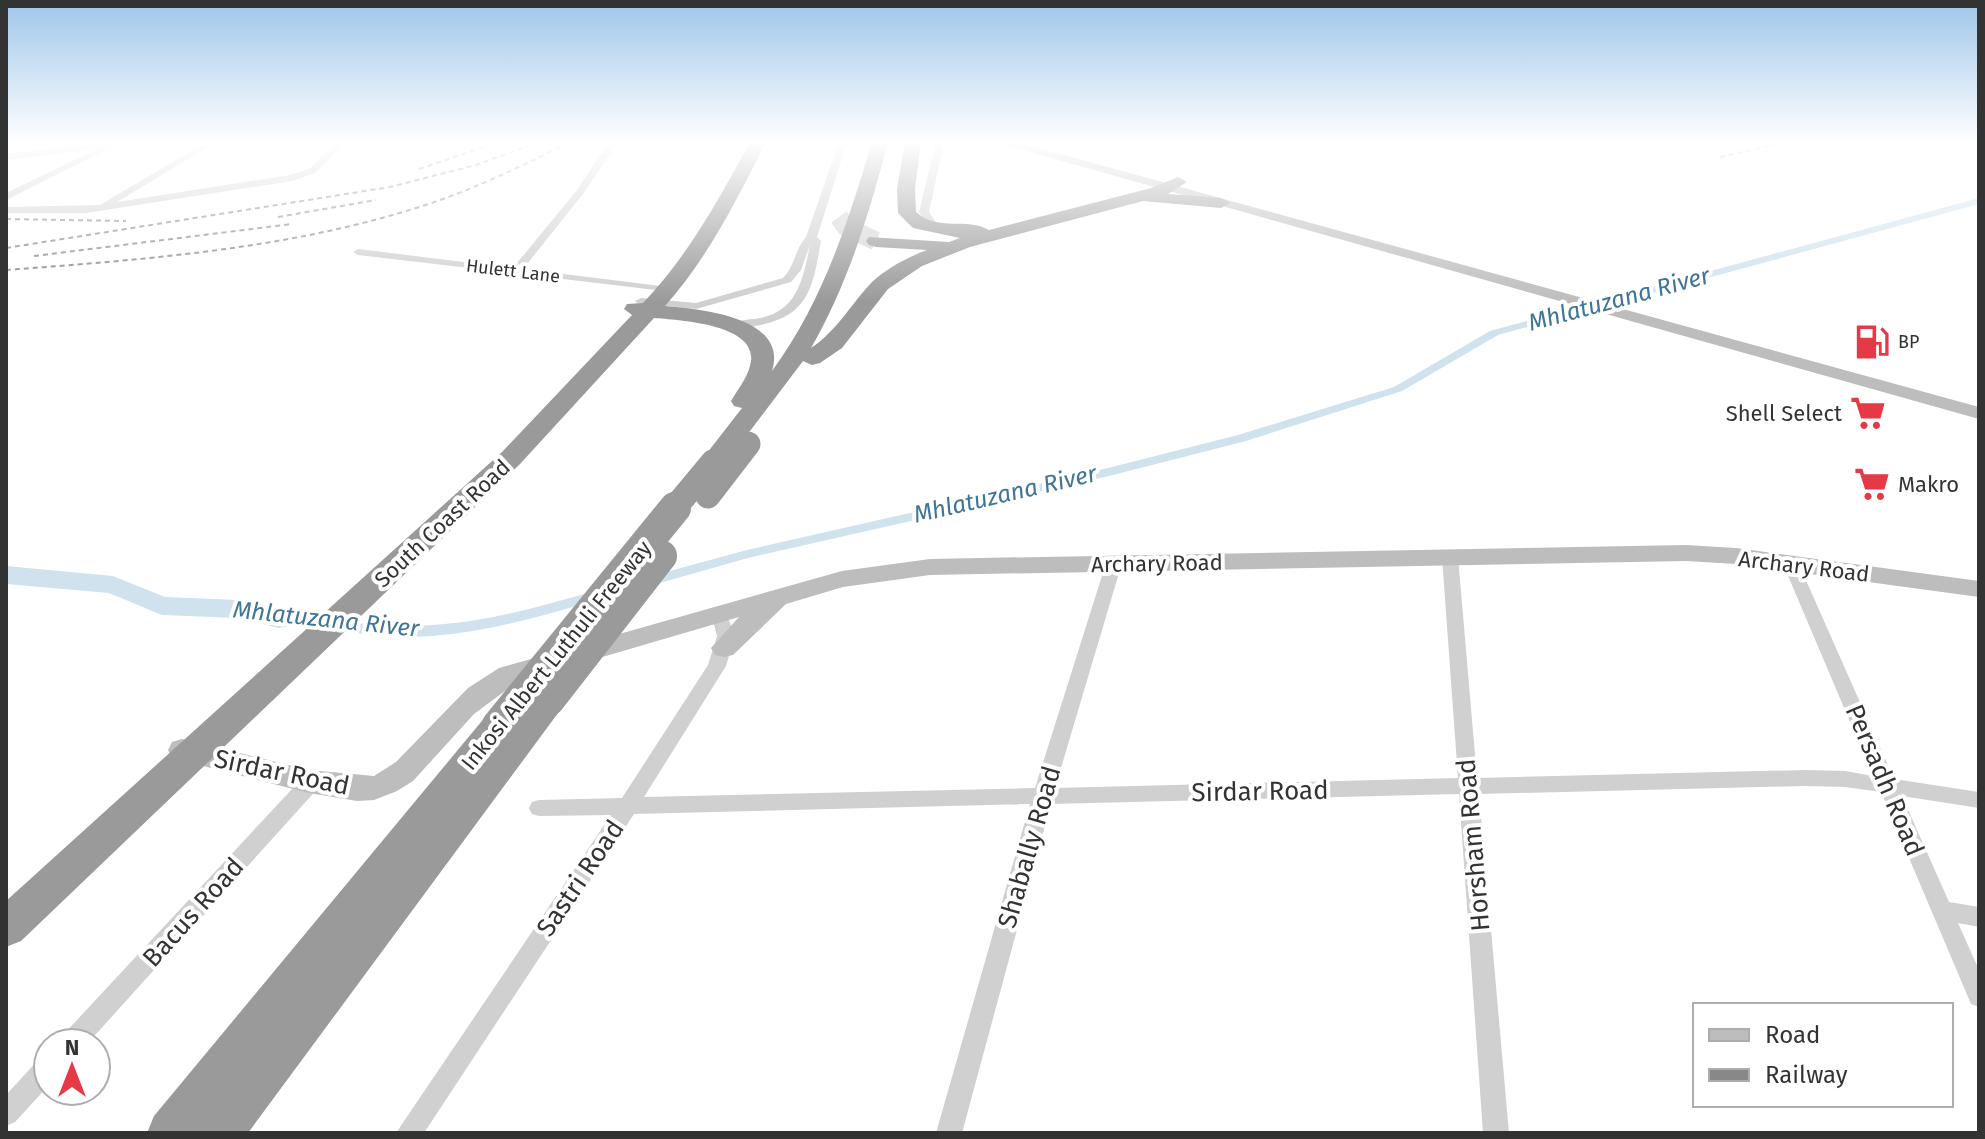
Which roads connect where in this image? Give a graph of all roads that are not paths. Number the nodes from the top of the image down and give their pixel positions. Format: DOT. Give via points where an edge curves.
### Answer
graph roads {
  1 [pos="120,195"];
  2 [pos="184,195"];
  3 [pos="577,195"];
  4 [pos="723,195"];
  5 [pos="724,195"];
  6 [pos="825,195"];
  7 [pos="847,195"];
  8 [pos="863,195"];
  9 [pos="881,195"];
  10 [pos="908,195"];
  11 [pos="928,195"];
  12 [pos="1112,195"];
  13 [pos="1113,195"];
  14 [pos="1148,195"];
  15 [pos="1199,195"];
  16 [pos="1207,195"];
  17 [pos="721,200"];
  18 [pos="1221,203"];
  19 [pos="103,208"];
  20 [pos="6,210"];
  21 [pos="839,217"];
  22 [pos="936,229"];
  23 [pos="811,238"];
  24 [pos="876,241"];
  25 [pos="963,243"];
  26 [pos="358,252"];
  27 [pos="515,272"];
  28 [pos="787,280"];
  29 [pos="807,281"];
  30 [pos="1537,286"];
  31 [pos="648,304"];
  32 [pos="706,313"];
  33 [pos="736,325"];
  34 [pos="812,358"];
  35 [pos="1979,400"];
  36 [pos="1979,413"];
  37 [pos="730,449"];
  38 [pos="1450,557"];
  39 [pos="1114,563"];
  40 [pos="1791,564"];
  41 [pos="1979,589"];
  42 [pos="797,592"];
  43 [pos="719,614"];
  44 [pos="724,648"];
  45 [pos="184,750"];
  46 [pos="313,780"];
  47 [pos="389,782"];
  48 [pos="1887,785"];
  49 [pos="1467,787"];
  50 [pos="1043,795"];
  51 [pos="1979,800"];
  52 [pos="628,806"];
  53 [pos="539,808"];
  54 [pos="6,905"];
  55 [pos="1940,910"];
  56 [pos="1979,917"];
  57 [pos="6,928"];
  58 [pos="1979,996"];
  59 [pos="87,1027"];
  60 [pos="32,1085"];
  61 [pos="6,1113"];
  62 [pos="171,1133"];
  63 [pos="219,1133"];
  64 [pos="409,1133"];
  65 [pos="949,1133"];
  66 [pos="1496,1133"];
  1 -- 19 [label="street"];
  2 -- 19 [label="street"];
  3 -- 27 [label="street"];
  4 -- 17 [label="highway, South Coast Road"];
  5 -- 17 [label="highway, South Coast Road"];
  6 -- 23 [label="street"];
  7 -- 21 [label="highway"];
  8 -- 37 [label="highway, Inkosi Albert Luthuli Freeway" via="820,315"];
  9 -- 34 [label="highway, Inkosi Albert Luthuli Freeway" via="855,280"];
  10 -- 22 [label="highway" via="906,210 912,221"];
  11 -- 22 [label="street" via="924,212"];
  12 -- 22 [label="highway" via="990,231"];
  13 -- 25 [label="highway"];
  14 -- 18 [label="highway"];
  15 -- 18 [label="main road"];
  16 -- 30 [label="main road"];
  17 -- 31 [label="highway, South Coast Road" via="684,261"];
  18 -- 30 [label="main road"];
  19 -- 20 [label="street"];
  23 -- 28 [label="street"];
  23 -- 29 [label="street" via="816,241"];
  24 -- 25 [label="highway" via="917,246"];
  25 -- 34 [label="highway" via="891,276 834,343"];
  26 -- 27 [label="street, Hulett Lane"];
  27 -- 31 [label="street, Hulett Lane"];
  28 -- 29 [label="street, Hulett Lane"];
  28 -- 32 [label="street, Hulett Lane"];
  29 -- 33 [label="street" via="789,314"];
  30 -- 35 [label="main road"];
  30 -- 36 [label="main road" via="1630,317"];
  31 -- 32 [label="highway"];
  31 -- 32 [label="street, Hulett Lane" via="687,306"];
  31 -- 45 [label="highway, South Coast Road" via="588,365 511,458"];
  32 -- 33 [label="highway"];
  33 -- 37 [label="highway" via="753,335 763,355 738,409"];
  34 -- 37 [label="highway, Inkosi Albert Luthuli Freeway"];
  37 -- 62 [label="highway, Inkosi Albert Luthuli Freeway, bridge" via="498,725"];
  37 -- 63 [label="highway, Inkosi Albert Luthuli Freeway, bridge" via="549,700"];
  38 -- 39 [label="main road, Archary Road"];
  38 -- 40 [label="main road, Archary Road" via="1686,553"];
  38 -- 49 [label="street, Horsham Road"];
  39 -- 42 [label="main road, Archary Road" via="930,567"];
  39 -- 50 [label="street, Shabally Road"];
  40 -- 41 [label="main road, Archary Road"];
  40 -- 48 [label="street, Persadh Road"];
  42 -- 43 [label="main road, Archary Road"];
  42 -- 44 [label="main road" via="763,609"];
  43 -- 44 [label="street"];
  43 -- 47 [label="main road, Archary Road" via="508,675 468,700"];
  44 -- 52 [label="street, Sastri Road"];
  45 -- 46 [label="main road, Sirdar Road"];
  45 -- 54 [label="highway, South Coast Road"];
  45 -- 57 [label="highway, South Coast Road"];
  46 -- 47 [label="main road, Sirdar Road" via="356,789"];
  46 -- 59 [label="street, Bacus Road"];
  48 -- 49 [label="street, Sirdar Road" via="1805,778"];
  48 -- 51 [label="street, Sirdar Road"];
  48 -- 55 [label="street, Persadh Road"];
  49 -- 50 [label="street, Sirdar Road"];
  49 -- 66 [label="street, Horsham Road"];
  50 -- 52 [label="street, Sirdar Road"];
  50 -- 65 [label="street, Shabally Road"];
  52 -- 53 [label="street, Sirdar Road"];
  52 -- 64 [label="street, Sastri Road"];
  55 -- 56 [label="street"];
  55 -- 58 [label="street, Persadh Road"];
  60 -- 61 [label="street"];
}
